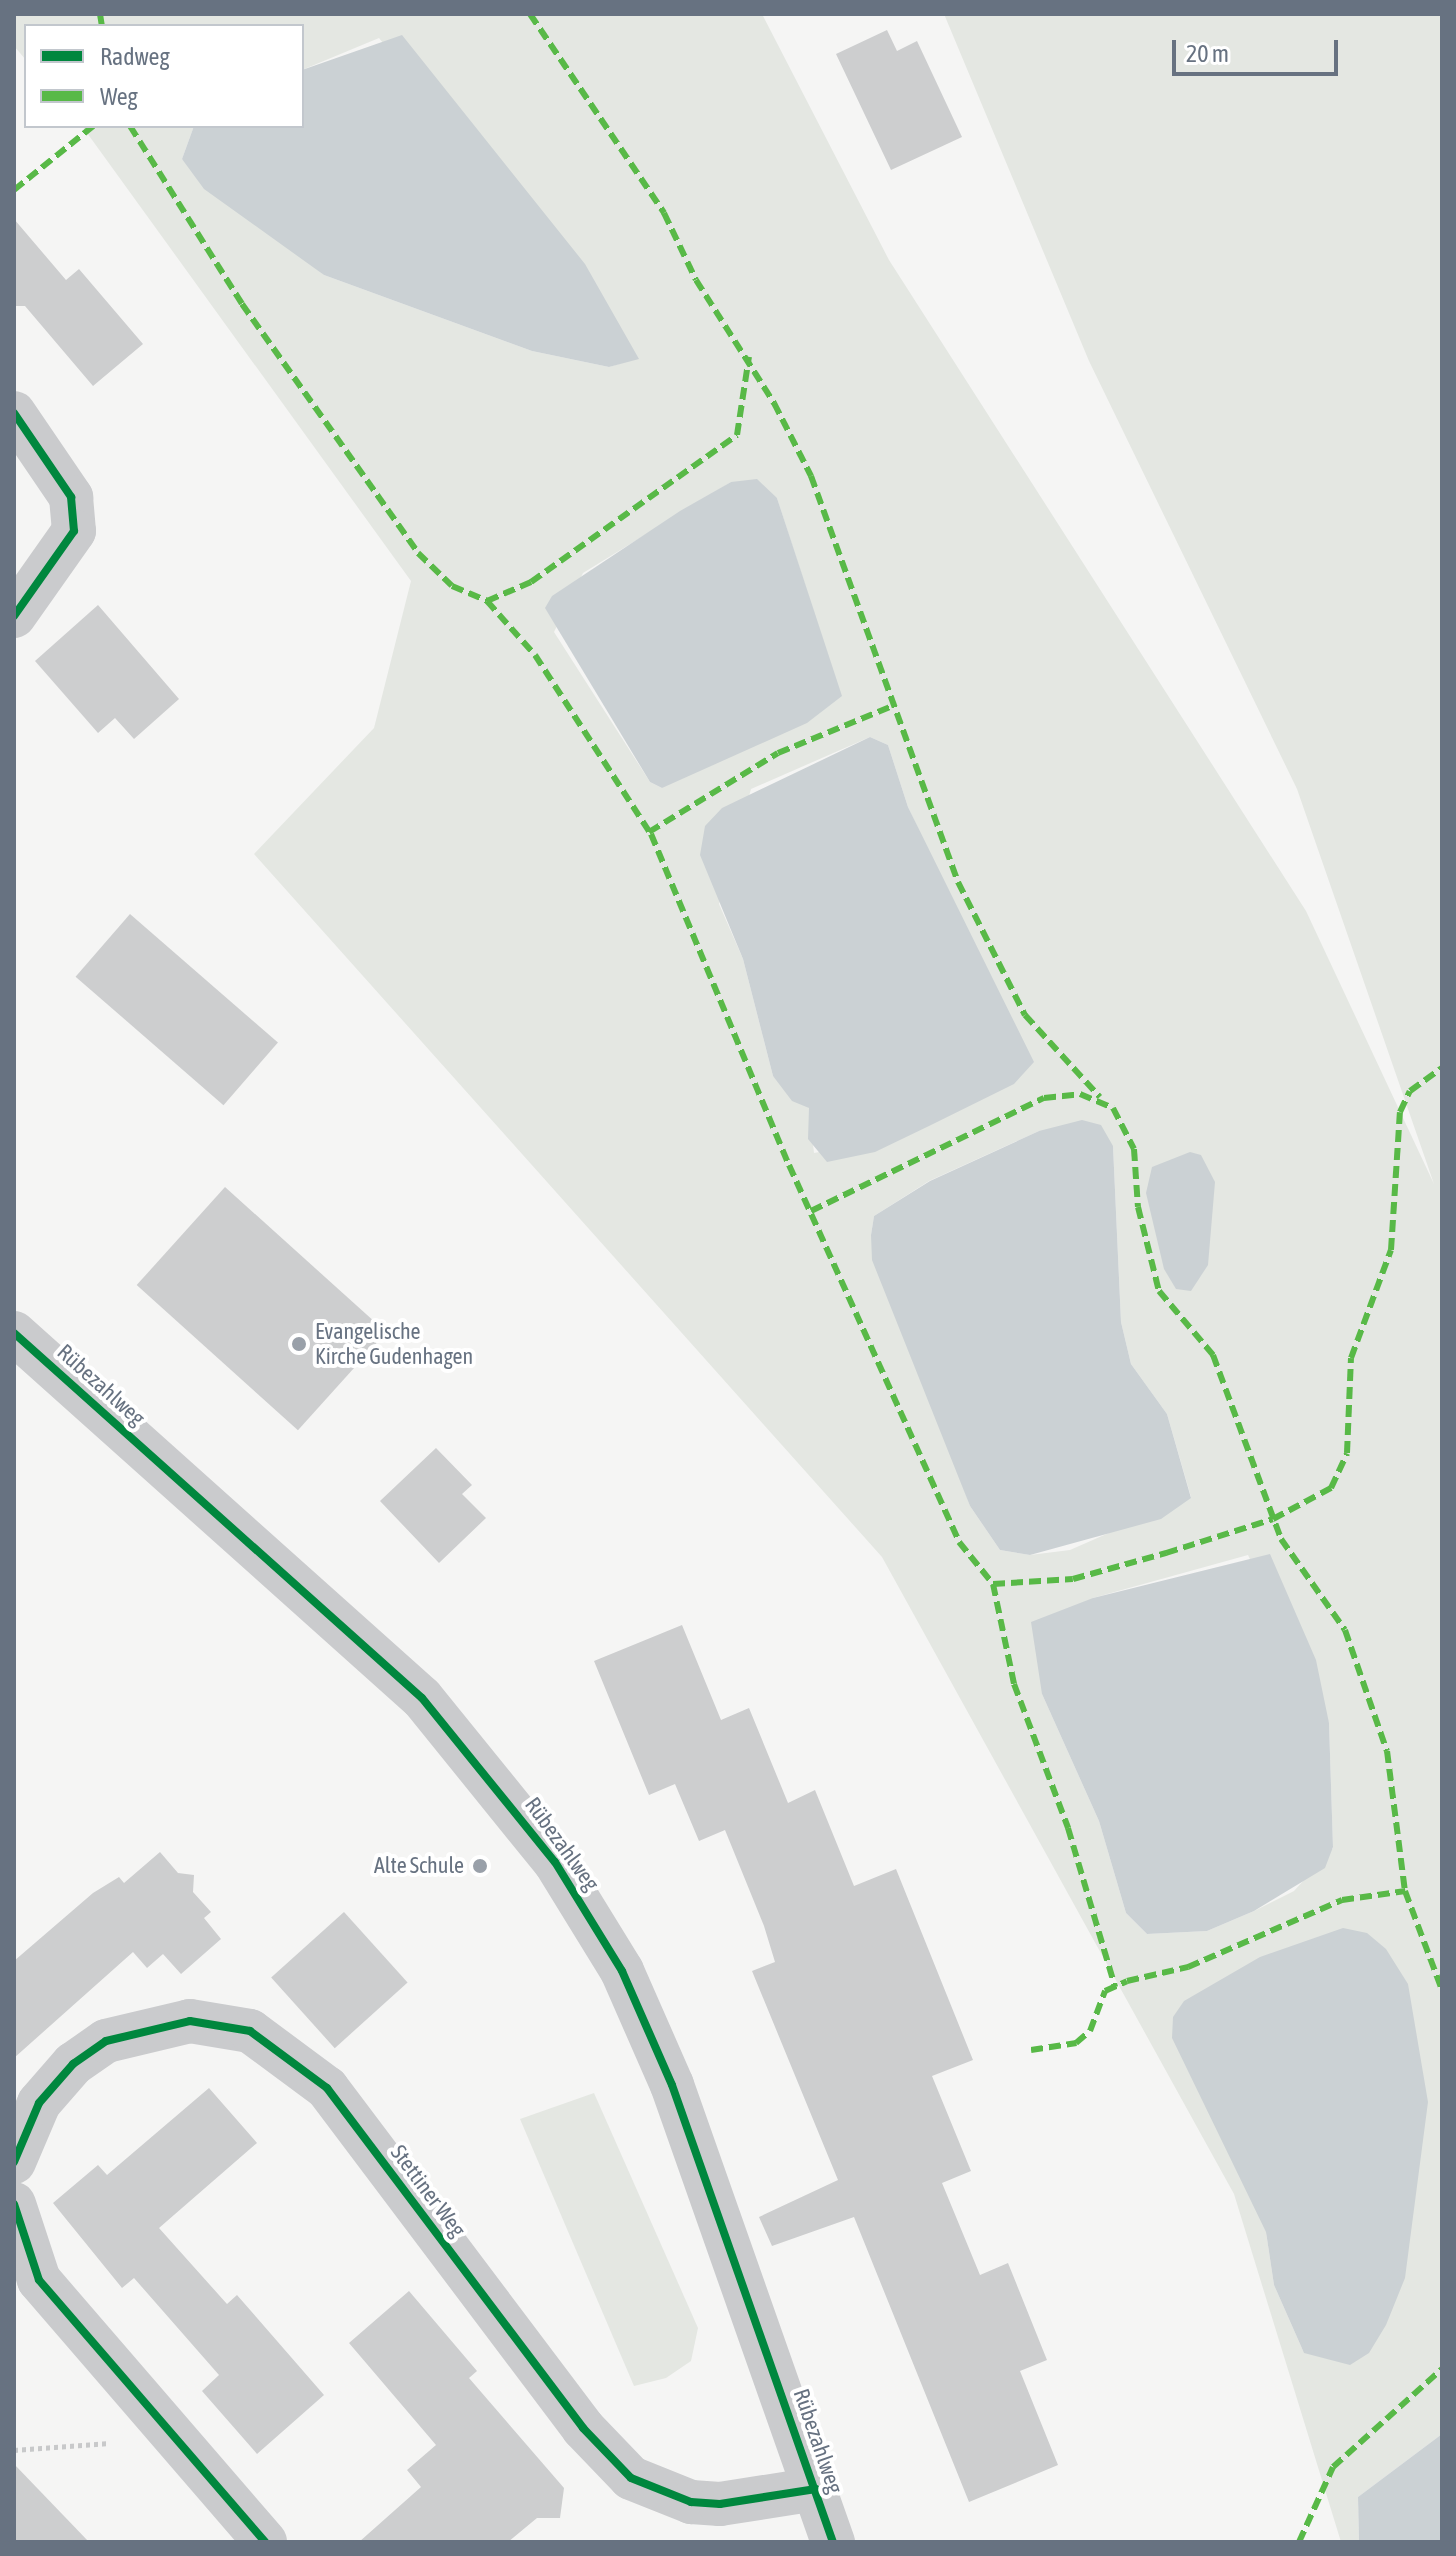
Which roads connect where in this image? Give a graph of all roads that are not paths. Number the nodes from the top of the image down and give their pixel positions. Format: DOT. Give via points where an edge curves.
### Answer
graph roads {
  1 [pos="14,413"];
  2 [pos="14,616"];
  3 [pos="14,1333"];
  4 [pos="14,2162"];
  5 [pos="14,2204"];
  6 [pos="816,2489"];
  7 [pos="265,2542"];
  8 [pos="833,2542"];
  1 -- 2 [label="street" via="71,497 74,531"];
  3 -- 6 [label="street, Rübezahlweg" via="422,1698 555,1862 622,1971 672,2085"];
  4 -- 6 [label="street, Stettiner Weg" via="39,2103 73,2064 106,2041 190,2021 250,2031 327,2088 583,2428 631,2478 691,2502 720,2504"];
  5 -- 7 [label="street" via="39,2280"];
  6 -- 8 [label="street, Rübezahlweg"];
}
